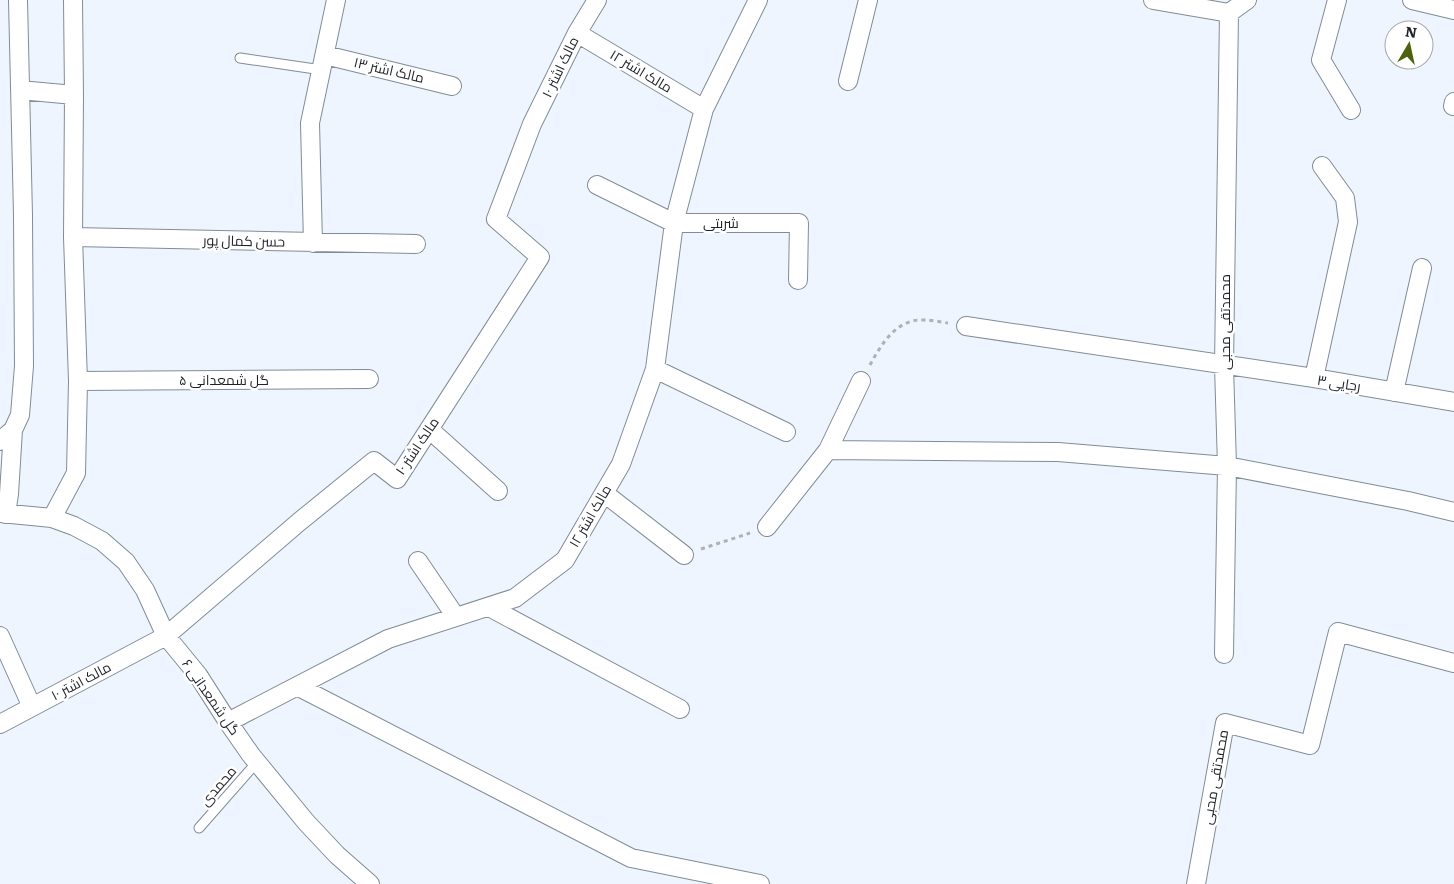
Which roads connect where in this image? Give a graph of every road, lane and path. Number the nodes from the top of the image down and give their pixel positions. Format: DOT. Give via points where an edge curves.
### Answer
graph roads {
  1 [pos="18,0"];
  2 [pos="73,0"];
  3 [pos="336,0"];
  4 [pos="596,0"];
  5 [pos="758,0"];
  6 [pos="868,0"];
  7 [pos="1247,0"];
  8 [pos="1337,0"];
  9 [pos="1412,0"];
  10 [pos="1161,1"];
  11 [pos="1454,10"];
  12 [pos="1229,12"];
  13 [pos="577,33"];
  14 [pos="240,58"];
  15 [pos="323,63"];
  16 [pos="848,82"];
  17 [pos="452,86"];
  18 [pos="20,90"];
  19 [pos="74,95"];
  20 [pos="1454,102"];
  21 [pos="1453,106"];
  22 [pos="704,109"];
  23 [pos="1351,110"];
  24 [pos="1322,166"];
  25 [pos="597,184"];
  26 [pos="674,223"];
  27 [pos="73,237"];
  28 [pos="313,243"];
  29 [pos="416,244"];
  30 [pos="1422,268"];
  31 [pos="798,280"];
  32 [pos="966,326"];
  33 [pos="1224,366"];
  34 [pos="655,369"];
  35 [pos="1314,378"];
  36 [pos="370,379"];
  37 [pos="78,381"];
  38 [pos="861,381"];
  39 [pos="1394,392"];
  40 [pos="1454,402"];
  41 [pos="430,429"];
  42 [pos="786,432"];
  43 [pos="5,437"];
  44 [pos="828,450"];
  45 [pos="1227,466"];
  46 [pos="498,491"];
  47 [pos="604,493"];
  48 [pos="1454,512"];
  49 [pos="3,513"];
  50 [pos="52,518"];
  51 [pos="767,527"];
  52 [pos="684,555"];
  53 [pos="418,561"];
  54 [pos="489,607"];
  55 [pos="456,617"];
  56 [pos="0,636"];
  57 [pos="166,636"];
  58 [pos="1224,654"];
  59 [pos="1454,663"];
  60 [pos="297,686"];
  61 [pos="32,707"];
  62 [pos="680,709"];
  63 [pos="228,722"];
  64 [pos="0,724"];
  65 [pos="257,762"];
  66 [pos="200,828"];
  67 [pos="370,884"];
  68 [pos="760,884"];
  69 [pos="1196,884"];
  1 -- 18 [label="street"];
  2 -- 19 [label="street"];
  3 -- 15 [label="street"];
  4 -- 13 [label="street, مالک اشتر ۱۰"];
  5 -- 22 [label="street, مالک اشتر ۱۲"];
  6 -- 16 [label="street"];
  7 -- 12 [label="street"];
  8 -- 23 [label="street" via="1321,60"];
  9 -- 11 [label="street"];
  10 -- 12 [label="street"];
  12 -- 33 [label="street, محمدتقی محبی"];
  13 -- 22 [label="street, مالک اشتر ۱۲"];
  13 -- 41 [label="street, مالک اشتر ۱۰" via="532,124 496,219 540,257"];
  14 -- 15 [label="lane"];
  15 -- 17 [label="street, مالک اشتر ۱۳"];
  15 -- 28 [label="street" via="310,123"];
  18 -- 19 [label="street"];
  18 -- 43 [label="street" via="24,357 20,415"];
  19 -- 27 [label="street"];
  20 -- 21 [label="street"];
  22 -- 26 [label="street, مالک اشتر ۱۲"];
  24 -- 35 [label="street" via="1345,198 1348,222"];
  25 -- 26 [label="street, شربتی"];
  26 -- 31 [label="street, شربتی" via="799,224"];
  26 -- 34 [label="street, مالک اشتر ۱۲"];
  27 -- 28 [label="street, حسن کمال پور"];
  27 -- 37 [label="street"];
  28 -- 29 [label="street, حسن کمال پور"];
  30 -- 39 [label="street"];
  32 -- 33 [label="street, رجایی ۳"];
  32 -- 38 [label="path" via="924,319 908,322 892,332"];
  33 -- 35 [label="street, رجایی ۳"];
  33 -- 45 [label="street, محمدتقی محبی"];
  34 -- 42 [label="street"];
  34 -- 47 [label="street, مالک اشتر ۱۲" via="621,464"];
  35 -- 39 [label="street, رجایی ۳"];
  36 -- 37 [label="street, گل شمعدانی ۵"];
  37 -- 50 [label="street" via="76,473"];
  38 -- 44 [label="street"];
  39 -- 40 [label="street, رجایی ۳"];
  41 -- 46 [label="street"];
  41 -- 57 [label="street, مالک اشتر ۱۰" via="397,479 374,461"];
  43 -- 49 [label="street" via="10,469 9,494"];
  44 -- 45 [label="street" via="1058,452"];
  44 -- 51 [label="street"];
  45 -- 48 [label="street"];
  45 -- 58 [label="street, محمدتقی محبی"];
  47 -- 52 [label="street"];
  47 -- 54 [label="street, مالک اشتر ۱۲" via="565,560 515,598"];
  49 -- 50 [label="street, گل شمعدانی ۶"];
  50 -- 57 [label="street, گل شمعدانی ۶" via="102,541 126,562 146,590"];
  51 -- 52 [label="path"];
  53 -- 55 [label="street"];
  54 -- 55 [label="street, مالک اشتر ۱۲"];
  54 -- 62 [label="street"];
  55 -- 60 [label="street, مالک اشتر ۱۲" via="388,639"];
  56 -- 61 [label="street"];
  57 -- 61 [label="street, مالک اشتر ۱۰"];
  57 -- 63 [label="street, گل شمعدانی ۶" via="198,676"];
  59 -- 69 [label="street, محمدتقی محبی" via="1338,632 1310,745 1225,723"];
  60 -- 63 [label="street, مالک اشتر ۱۲"];
  60 -- 68 [label="street" via="631,858"];
  61 -- 64 [label="street, مالک اشتر ۱۰"];
  63 -- 65 [label="street, گل شمعدانی ۶"];
  65 -- 66 [label="lane, محمدی"];
  65 -- 67 [label="street, گل شمعدانی ۶" via="306,822"];
}
